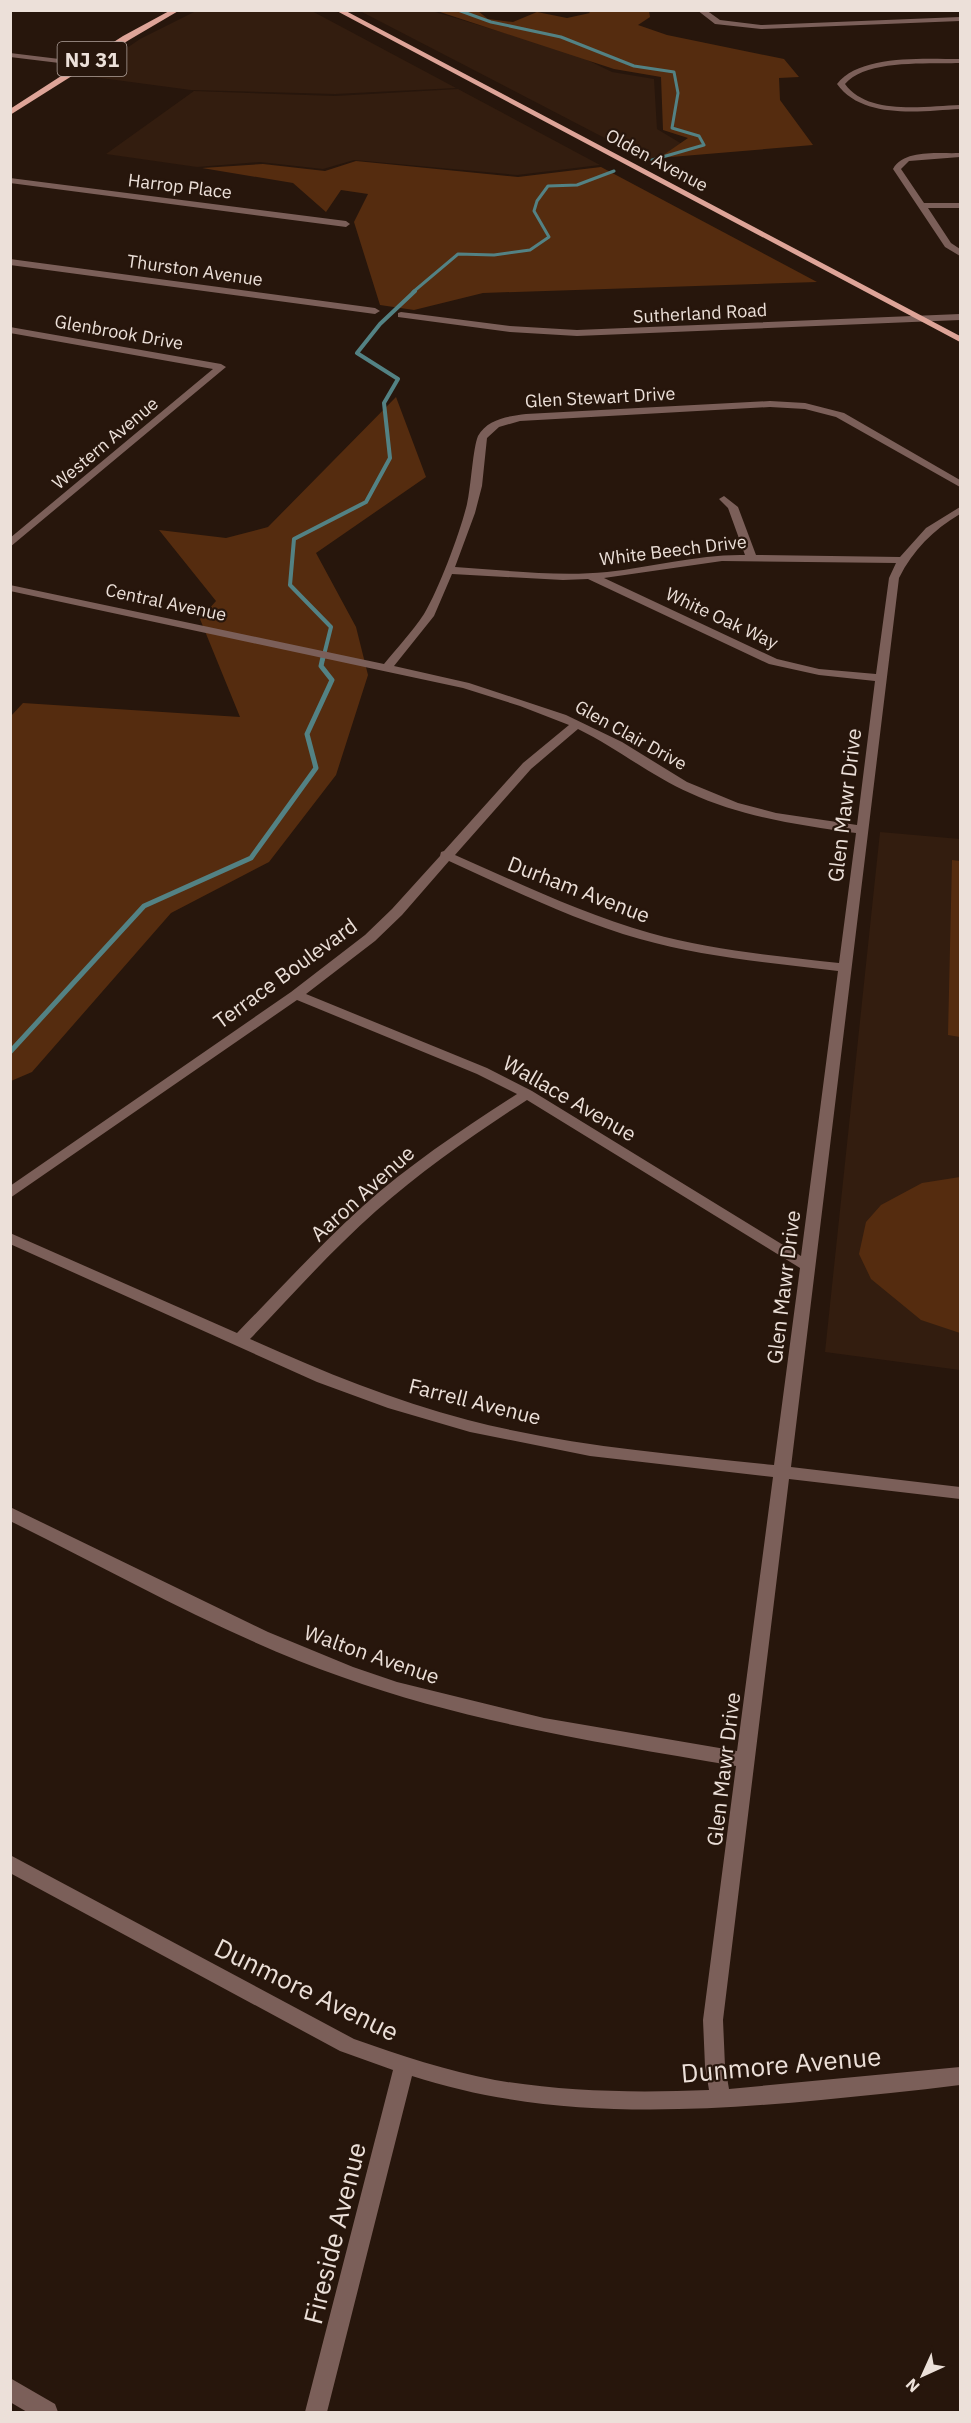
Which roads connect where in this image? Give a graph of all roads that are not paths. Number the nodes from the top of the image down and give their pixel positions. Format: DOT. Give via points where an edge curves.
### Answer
graph roads {
  1 [pos="177,10"];
  2 [pos="338,10"];
  3 [pos="700,10"];
  4 [pos="960,19"];
  5 [pos="10,55"];
  6 [pos="960,61"];
  7 [pos="84,64"];
  8 [pos="960,107"];
  9 [pos="10,113"];
  10 [pos="960,155"];
  11 [pos="10,180"];
  12 [pos="960,205"];
  13 [pos="922,206"];
  14 [pos="346,224"];
  15 [pos="958,251"];
  16 [pos="10,262"];
  17 [pos="375,311"];
  18 [pos="400,315"];
  19 [pos="960,317"];
  20 [pos="922,319"];
  21 [pos="10,330"];
  22 [pos="960,339"];
  23 [pos="221,367"];
  24 [pos="960,484"];
  25 [pos="724,499"];
  26 [pos="960,510"];
  27 [pos="10,544"];
  28 [pos="751,556"];
  29 [pos="901,560"];
  30 [pos="448,570"];
  31 [pos="590,576"];
  32 [pos="10,588"];
  33 [pos="314,652"];
  34 [pos="387,668"];
  35 [pos="881,678"];
  36 [pos="577,724"];
  37 [pos="862,830"];
  38 [pos="445,855"];
  39 [pos="844,968"];
  40 [pos="297,995"];
  41 [pos="527,1094"];
  42 [pos="10,1193"];
  43 [pos="10,1238"];
  44 [pos="807,1266"];
  45 [pos="239,1341"];
  46 [pos="782,1472"];
  47 [pos="960,1493"];
  48 [pos="10,1514"];
  49 [pos="745,1760"];
  50 [pos="10,1863"];
  51 [pos="404,2066"];
  52 [pos="960,2076"];
  53 [pos="721,2099"];
  54 [pos="10,2389"];
  55 [pos="47,2412"];
  56 [pos="316,2412"];
  1 -- 7 [label="main road, NJ 31"];
  2 -- 20 [label="main road, Olden Avenue"];
  3 -- 4 [label="street" via="710,19 740,26"];
  5 -- 7 [label="street"];
  6 -- 8 [label="street" via="876,66 854,71 842,84 848,93 876,105 917,109"];
  7 -- 9 [label="main road, NJ 31"];
  10 -- 13 [label="street" via="917,157 898,166"];
  11 -- 14 [label="street, Harrop Place"];
  12 -- 13 [label="street"];
  13 -- 15 [label="street" via="948,245"];
  16 -- 17 [label="street, Thurston Avenue"];
  18 -- 20 [label="street, Sutherland Road" via="546,332 614,333"];
  19 -- 20 [label="street, Sutherland Road"];
  20 -- 22 [label="main road, Olden Avenue"];
  21 -- 23 [label="street, Glenbrook Drive"];
  23 -- 27 [label="street, Western Avenue"];
  24 -- 30 [label="street, Glen Stewart Drive" via="852,421 805,406 770,404 513,419 492,427 482,438 474,495"];
  25 -- 28 [label="street" via="733,507"];
  26 -- 29 [label="street, Glen Mawr Drive" via="929,530"];
  28 -- 29 [label="street, White Beech Drive"];
  28 -- 31 [label="street, White Beech Drive" via="694,560"];
  29 -- 35 [label="street, Glen Mawr Drive" via="894,578"];
  30 -- 31 [label="street, White Beech Drive"];
  30 -- 34 [label="street, Glen Stewart Drive" via="428,616"];
  31 -- 35 [label="street, White Oak Way" via="773,662 819,672"];
  32 -- 33 [label="street, Central Avenue"];
  33 -- 34 [label="street, Glen Clair Drive"];
  34 -- 36 [label="street, Glen Clair Drive" via="508,697"];
  35 -- 37 [label="street, Glen Mawr Drive"];
  36 -- 37 [label="street, Glen Clair Drive" via="669,777 720,801 781,818"];
  36 -- 38 [label="street, Terrace Boulevard" via="527,766"];
  37 -- 39 [label="street, Glen Mawr Drive"];
  38 -- 39 [label="street, Durham Avenue" via="574,912 646,937 726,954"];
  38 -- 40 [label="street, Terrace Boulevard" via="370,938"];
  39 -- 44 [label="street, Glen Mawr Drive"];
  40 -- 41 [label="street, Wallace Avenue" via="482,1071"];
  40 -- 42 [label="street, Terrace Boulevard"];
  41 -- 44 [label="street, Wallace Avenue"];
  41 -- 45 [label="street, Aaron Avenue" via="451,1144 389,1192"];
  43 -- 45 [label="street, Farrell Avenue"];
  44 -- 46 [label="street, Glen Mawr Drive"];
  45 -- 46 [label="street, Farrell Avenue" via="323,1378 470,1426 590,1450"];
  46 -- 47 [label="street, Farrell Avenue"];
  46 -- 49 [label="street, Glen Mawr Drive"];
  48 -- 49 [label="street, Walton Avenue" via="284,1647 370,1680 511,1719"];
  49 -- 53 [label="street, Glen Mawr Drive" via="713,2020"];
  50 -- 51 [label="street, Dunmore Avenue" via="286,2014 347,2045"];
  51 -- 53 [label="street, Dunmore Avenue" via="495,2089 562,2098"];
  51 -- 56 [label="street, Fireside Avenue"];
  52 -- 53 [label="street, Dunmore Avenue"];
  54 -- 55 [label="street"];
}
